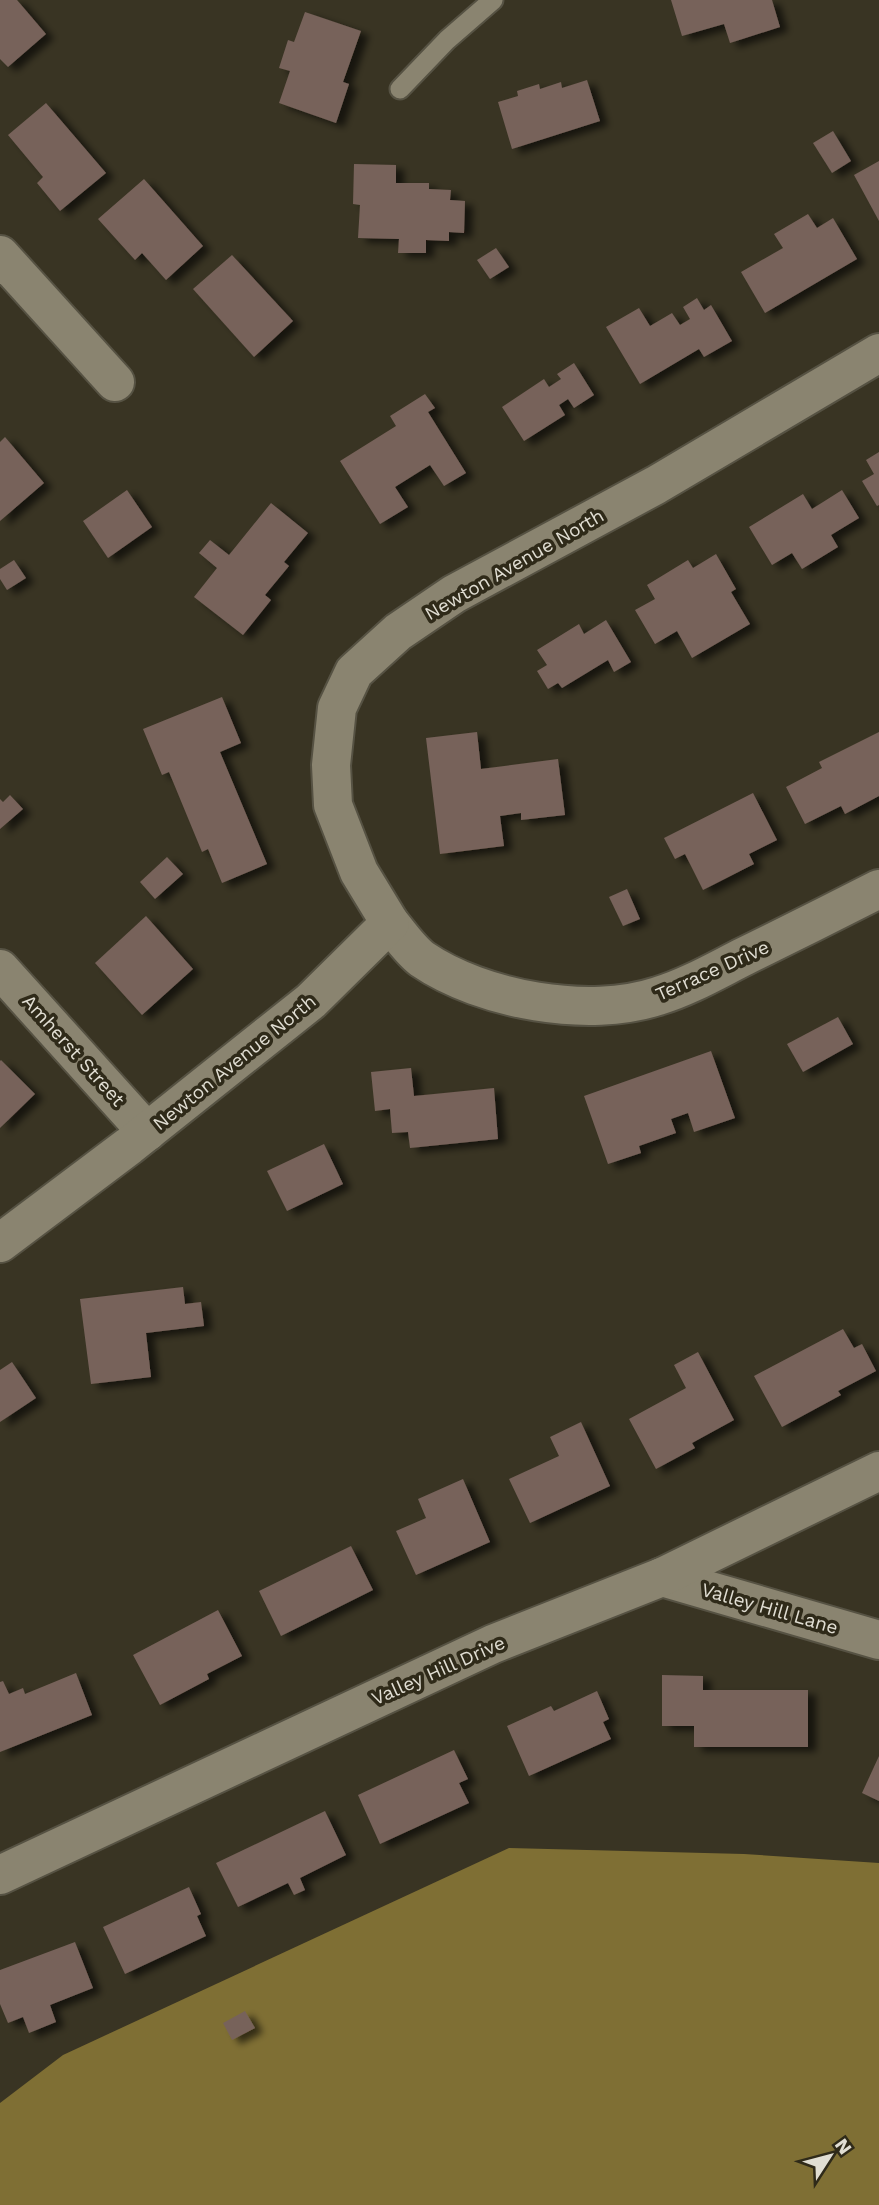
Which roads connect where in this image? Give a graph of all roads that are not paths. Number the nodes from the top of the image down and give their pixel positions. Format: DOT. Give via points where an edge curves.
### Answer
graph roads {
  1 [pos="493,0"];
  2 [pos="400,89"];
  3 [pos="0,255"];
  4 [pos="879,353"];
  5 [pos="115,382"];
  6 [pos="879,889"];
  7 [pos="390,923"];
  8 [pos="0,969"];
  9 [pos="148,1132"];
  10 [pos="0,1243"];
  11 [pos="879,1471"];
  12 [pos="662,1577"];
  13 [pos="879,1640"];
  14 [pos="0,1875"];
  1 -- 2 [label="lane"];
  3 -- 5 [label="street"];
  4 -- 7 [label="street, Newton Avenue North" via="656,485 454,594 398,632 354,672 337,708 331,765 333,805 359,872"];
  6 -- 7 [label="street, Terrace Drive" via="657,997 606,1005 564,1007 463,981 420,958"];
  7 -- 9 [label="street, Newton Avenue North" via="311,1001"];
  8 -- 9 [label="street, Amherst Street"];
  9 -- 10 [label="street, Newton Avenue North"];
  11 -- 12 [label="street, Valley Hill Drive"];
  12 -- 13 [label="street, Valley Hill Lane"];
  12 -- 14 [label="street, Valley Hill Drive" via="481,1650"];
}
